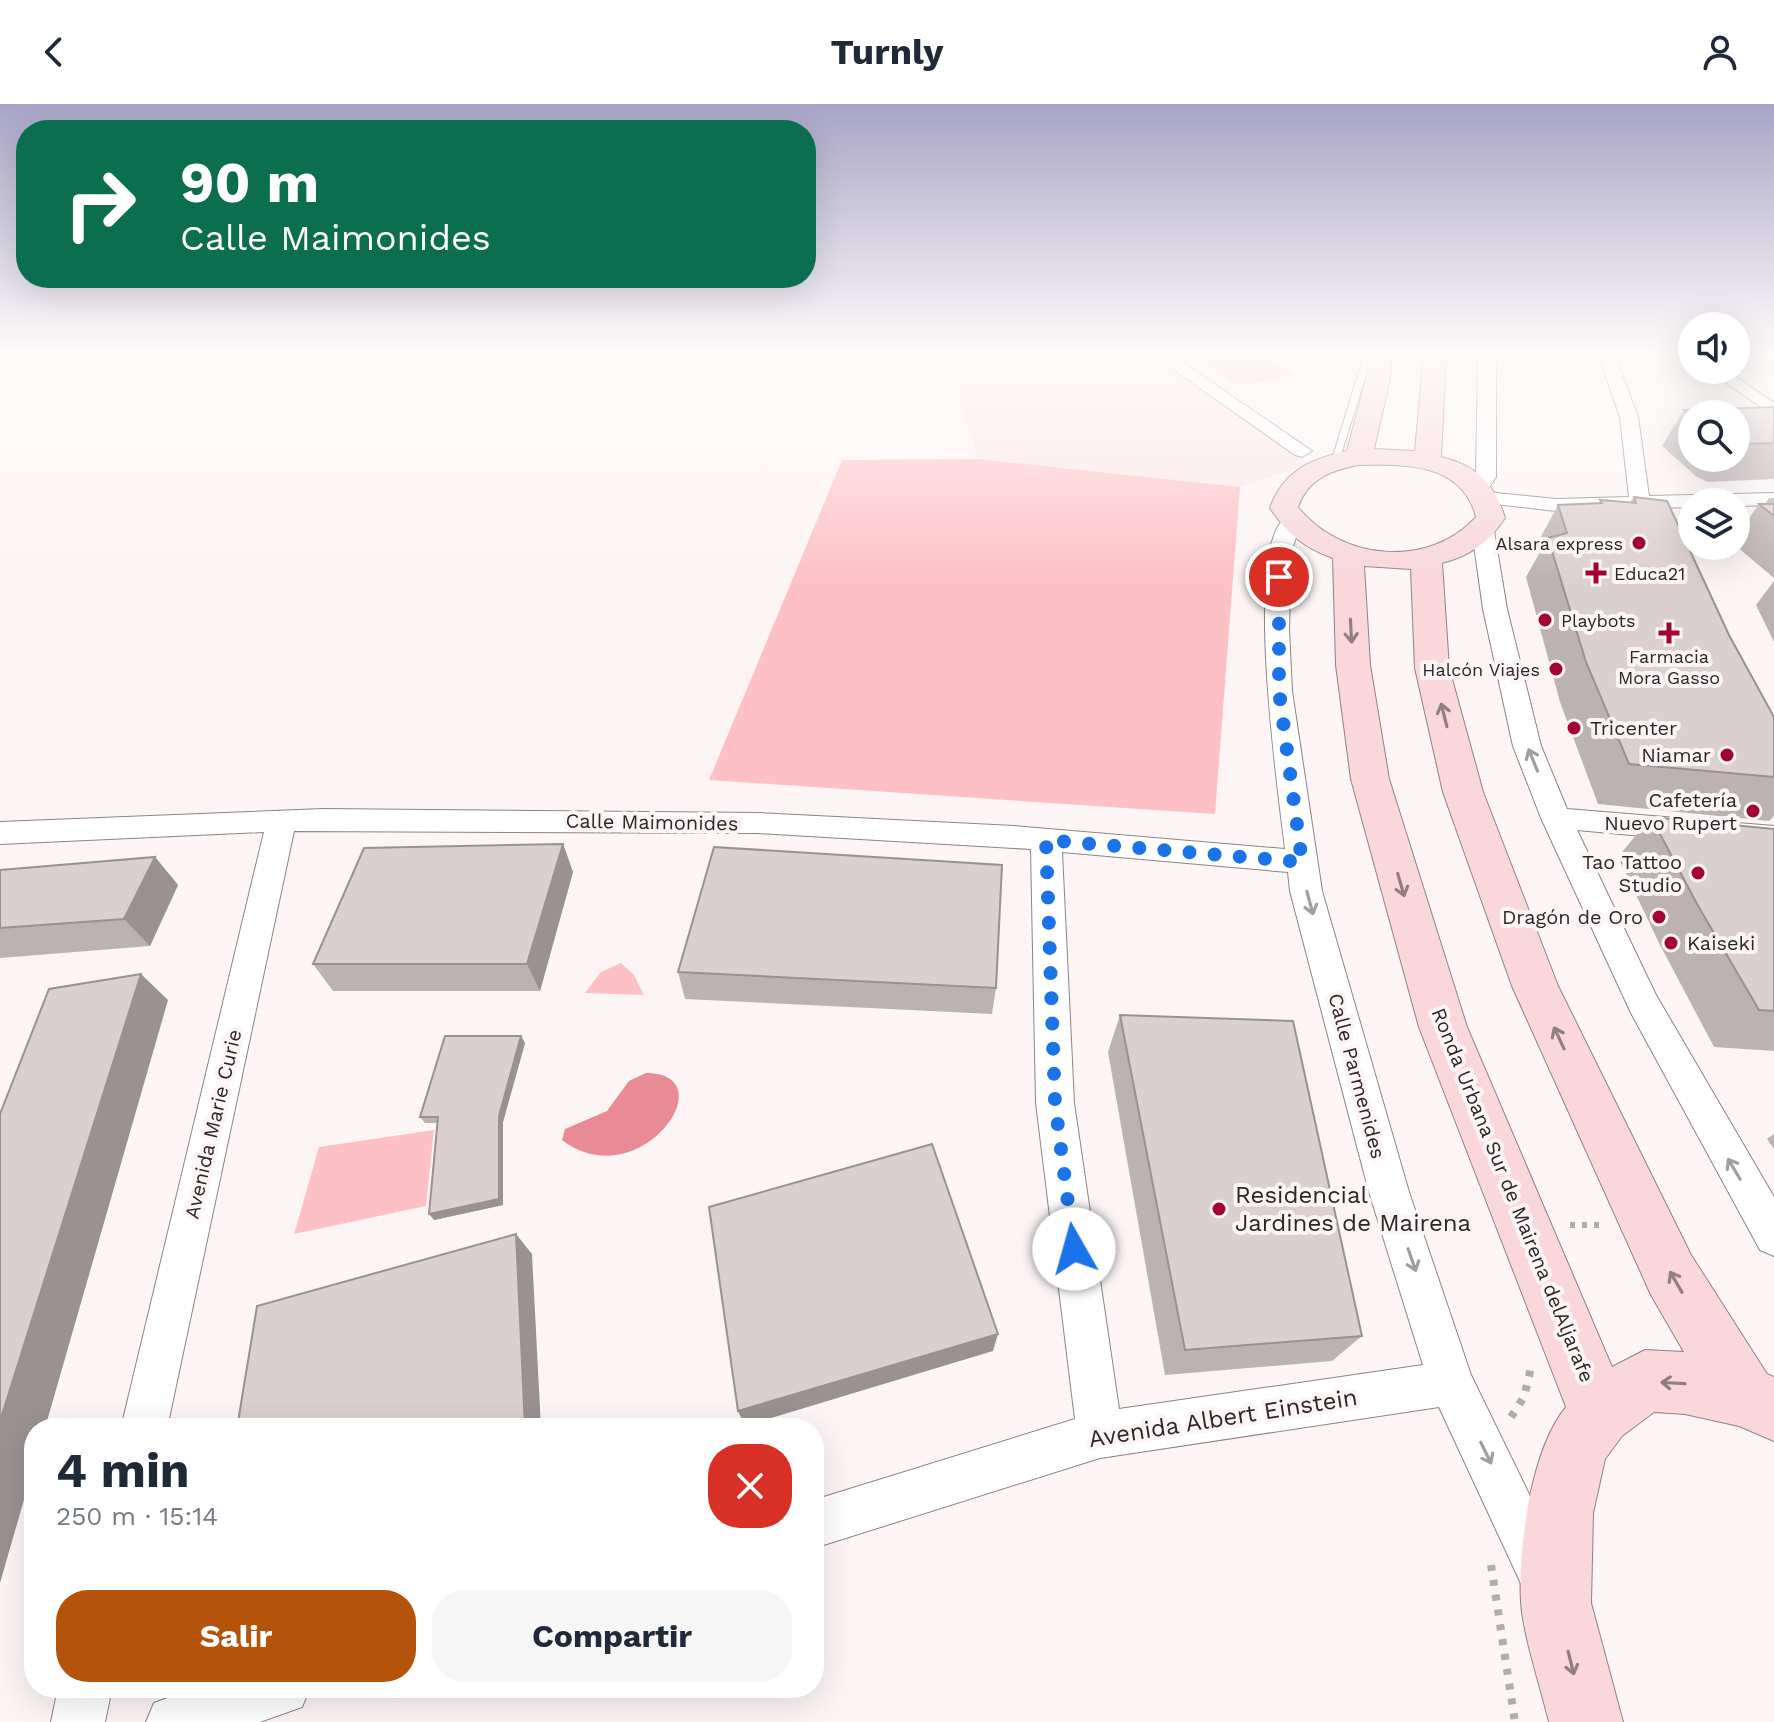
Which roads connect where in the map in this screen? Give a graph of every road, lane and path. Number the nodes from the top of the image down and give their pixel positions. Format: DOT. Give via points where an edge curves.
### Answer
graph roads {
  1 [pos="1269,429"];
  2 [pos="1353,429"];
  3 [pos="1359,429"];
  4 [pos="1429,429"];
  5 [pos="1486,429"];
  6 [pos="1630,429"];
  7 [pos="1302,451"];
  8 [pos="1347,459"];
  9 [pos="1427,461"];
  10 [pos="1774,499"];
  11 [pos="1640,503"];
  12 [pos="1484,509"];
  13 [pos="1774,512"];
  14 [pos="1750,513"];
  15 [pos="1675,515"];
  16 [pos="1291,521"];
  17 [pos="1348,553"];
  18 [pos="1426,559"];
  19 [pos="1556,818"];
  20 [pos="281,821"];
  21 [pos="0,833"];
  22 [pos="1774,837"];
  23 [pos="1046,840"];
  24 [pos="1302,862"];
  25 [pos="1523,1225"];
  26 [pos="1647,1225"];
  27 [pos="1774,1236"];
  28 [pos="1534,1357"];
  29 [pos="1451,1383"];
  30 [pos="1760,1403"];
  31 [pos="1600,1414"];
  32 [pos="146,1418"];
  33 [pos="1100,1435"];
  34 [pos="1487,1457"];
  35 [pos="824,1521"];
  36 [pos="1488,1555"];
  37 [pos="1556,1603"];
  38 [pos="83,1698"];
  39 [pos="251,1698"];
  40 [pos="78,1722"];
  41 [pos="173,1722"];
  42 [pos="1515,1722"];
  43 [pos="1586,1722"];
  1 -- 7 [label="street"];
  2 -- 8 [label="lane"];
  3 -- 8 [label="street"];
  4 -- 9 [label="street"];
  5 -- 12 [label="street"];
  6 -- 11 [label="street"];
  8 -- 9 [label="street"];
  8 -- 16 [label="street" via="1295,482 1284,508"];
  9 -- 12 [label="street" via="1462,476"];
  10 -- 15 [label="street"];
  11 -- 12 [label="street"];
  11 -- 15 [label="street"];
  12 -- 15 [label="street"];
  12 -- 18 [label="street" via="1465,546"];
  19 -- 12 [label="street, one-way" via="1527,746 1495,609"];
  13 -- 14 [label="street"];
  16 -- 17 [label="street" via="1322,545"];
  16 -- 24 [label="street, Calle Parmenides" via="1280,552 1277,629 1279,691"];
  17 -- 18 [label="street"];
  17 -- 25 [label="street, Ronda Urbana Sur de Mairena delAljarafe, one-way" via="1353,665 1370,779 1443,1027"];
  26 -- 18 [label="street, Ronda Urbana Sur de Mairena delAljarafe, one-way" via="1535,986 1463,792 1432,668"];
  19 -- 22 [label="street"];
  27 -- 19 [label="street, one-way" via="1643,1003"];
  20 -- 21 [label="street, Calle Maimonides"];
  20 -- 23 [label="street, Calle Maimonides" via="757,823"];
  20 -- 32 [label="street, Avenida Marie Curie"];
  23 -- 24 [label="street, Calle Maimonides"];
  23 -- 33 [label="street" via="1055,1103"];
  24 -- 29 [label="street, Calle Parmenides, one-way" via="1389,1192"];
  25 -- 26 [label="path"];
  25 -- 31 [label="street, Ronda Urbana Sur de Mairena delAljarafe"];
  30 -- 26 [label="street, Ronda Urbana Sur de Mairena delAljarafe, one-way" via="1671,1275"];
  28 -- 34 [label="path" via="1524,1397"];
  29 -- 33 [label="street, Avenida Albert Einstein"];
  29 -- 34 [label="street, Calle Parmenides, one-way"];
  30 -- 31 [label="street, Ronda Urbana Sur de Mairena delAljarafe, one-way" via="1685,1383 1645,1381"];
  31 -- 37 [label="street, Ronda Urbana Sur de Mairena delAljarafe" via="1576,1445 1560,1513"];
  33 -- 35 [label="street, Avenida Albert Einstein"];
  34 -- 37 [label="street, Calle Parmenides"];
  36 -- 42 [label="path"];
  37 -- 43 [label="street, Ronda Urbana Sur de Mairena delAljarafe, one-way"];
  38 -- 40 [label="street"];
  39 -- 41 [label="street"];
}
